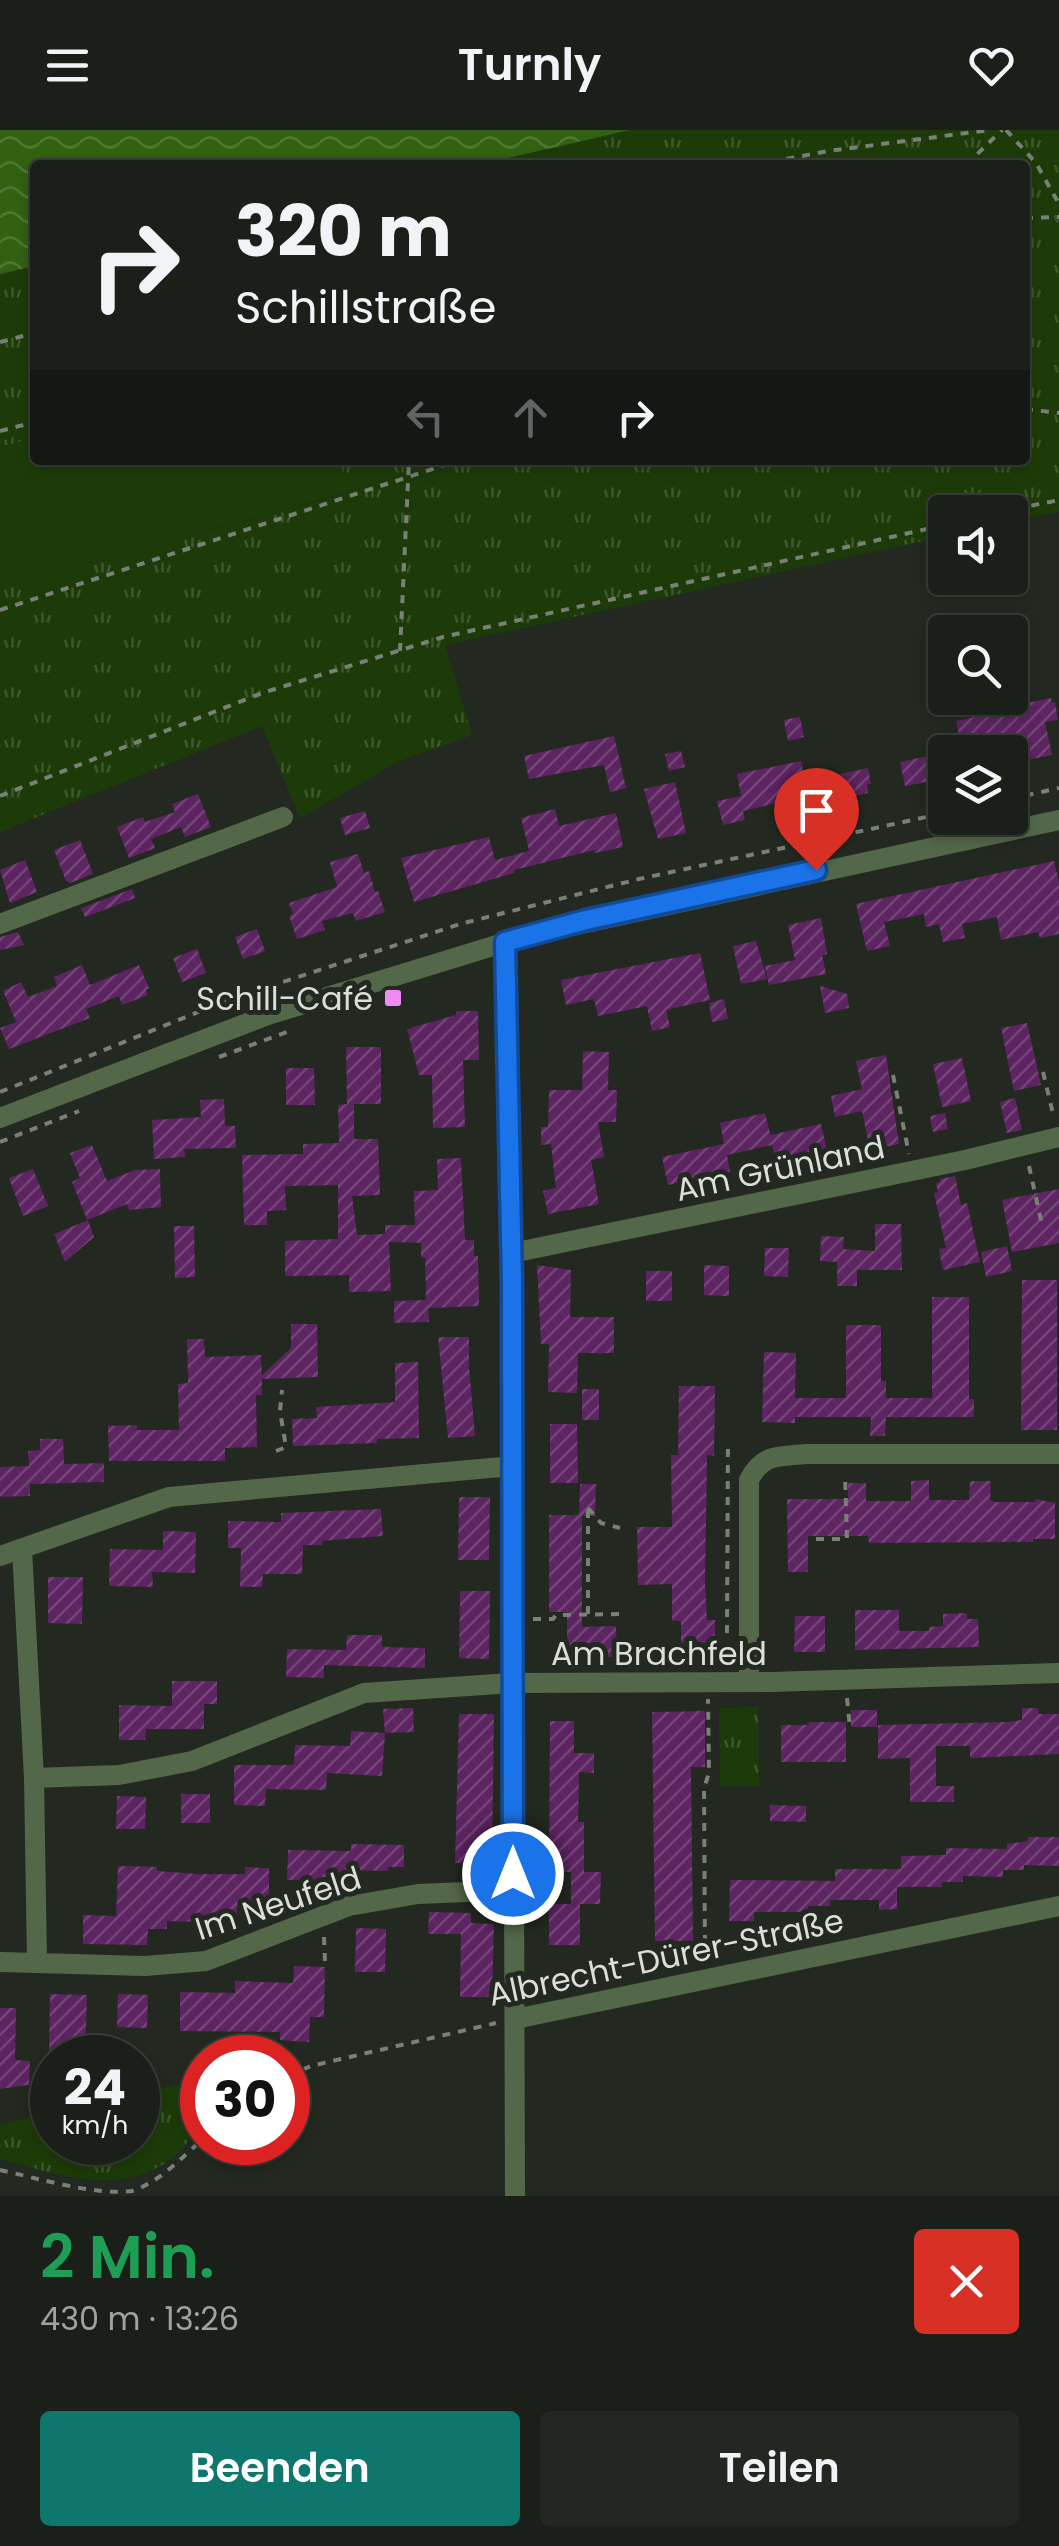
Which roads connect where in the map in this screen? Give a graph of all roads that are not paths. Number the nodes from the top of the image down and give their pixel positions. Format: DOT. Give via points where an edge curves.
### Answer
graph roads {
  1 [pos="283,817"];
  2 [pos="1059,820"];
  3 [pos="0,924"];
  4 [pos="505,942"];
  5 [pos="0,1118"];
  6 [pos="1058,1137"];
  7 [pos="512,1253"];
  8 [pos="1059,1454"];
  9 [pos="512,1466"];
  10 [pos="22,1549"];
  11 [pos="0,1556"];
  12 [pos="1059,1673"];
  13 [pos="749,1682"];
  14 [pos="512,1683"];
  15 [pos="34,1778"];
  16 [pos="513,1890"];
  17 [pos="1059,1906"];
  18 [pos="0,1962"];
  19 [pos="37,1962"];
  20 [pos="515,2018"];
  21 [pos="515,2196"];
  1 -- 3 [label="street"];
  2 -- 4 [label="street"];
  4 -- 5 [label="street" via="268,1015"];
  4 -- 7 [label="street"];
  6 -- 7 [label="street, Am Grünland"];
  7 -- 9 [label="street"];
  8 -- 13 [label="street" via="844,1454 768,1458 756,1466 748,1480"];
  9 -- 10 [label="street" via="169,1496"];
  9 -- 14 [label="street"];
  10 -- 11 [label="street"];
  10 -- 15 [label="street"];
  12 -- 13 [label="street, Am Brachfeld"];
  13 -- 14 [label="street, Am Brachfeld"];
  14 -- 15 [label="street, Am Brachfeld" via="364,1693 192,1761 119,1775"];
  14 -- 16 [label="street"];
  15 -- 19 [label="street"];
  16 -- 19 [label="street, Im Neufeld" via="418,1894 349,1906 206,1961"];
  16 -- 20 [label="street"];
  17 -- 20 [label="street, Albrecht-Dürer-Straße"];
  18 -- 19 [label="street, Im Neufeld"];
  20 -- 21 [label="street"];
}
